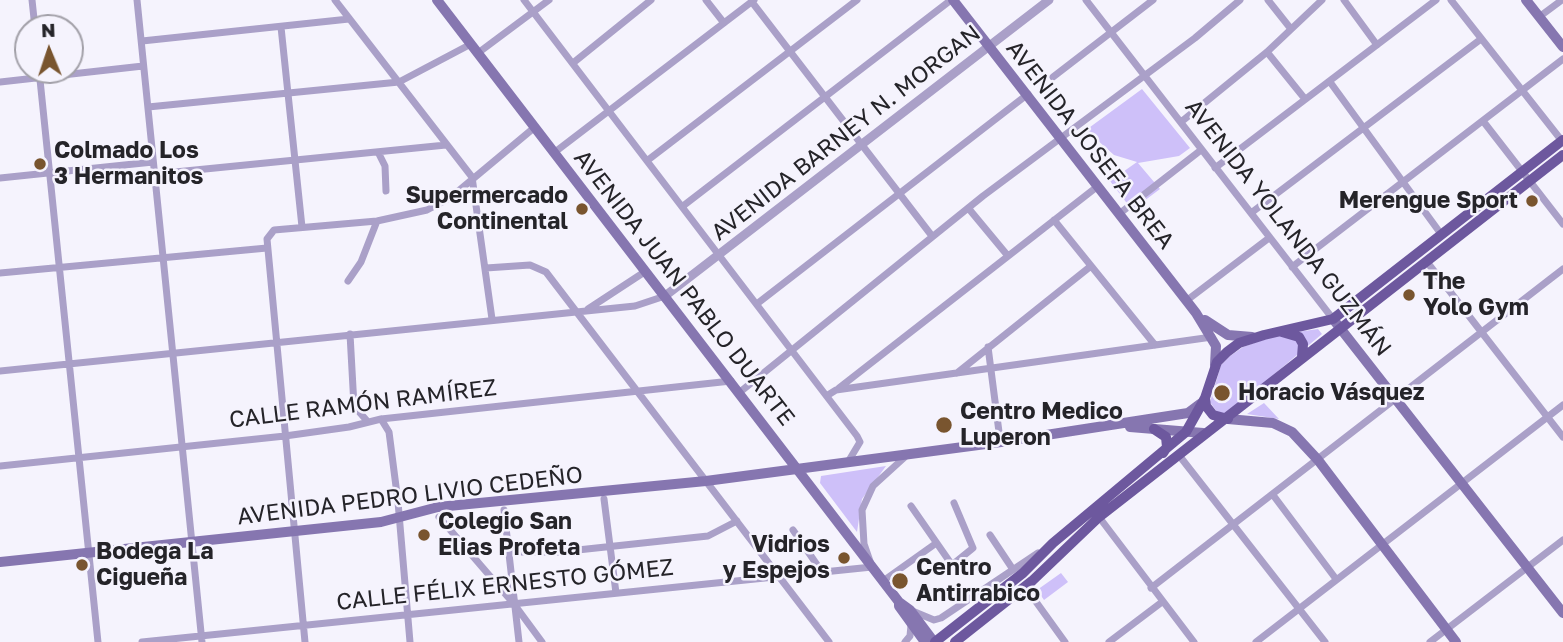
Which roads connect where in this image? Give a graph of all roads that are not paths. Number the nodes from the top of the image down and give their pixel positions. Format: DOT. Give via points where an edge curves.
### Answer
graph roads {
  1 [pos="137,0"];
  2 [pos="334,0"];
  3 [pos="437,0"];
  4 [pos="524,0"];
  5 [pos="550,0"];
  6 [pos="651,0"];
  7 [pos="706,0"];
  8 [pos="857,0"];
  9 [pos="952,0"];
  10 [pos="1049,0"];
  11 [pos="1086,0"];
  12 [pos="1153,0"];
  13 [pos="1240,0"];
  14 [pos="1268,0"];
  15 [pos="1322,0"];
  16 [pos="1344,0"];
  17 [pos="1436,0"];
  18 [pos="1451,0"];
  19 [pos="1526,0"];
  20 [pos="1562,0"];
  21 [pos="753,1"];
  22 [pos="534,12"];
  23 [pos="1539,17"];
  24 [pos="348,19"];
  25 [pos="724,23"];
  26 [pos="281,27"];
  27 [pos="1291,29"];
  28 [pos="1111,32"];
  29 [pos="1481,38"];
  30 [pos="142,41"];
  31 [pos="1377,45"];
  32 [pos="1562,45"];
  33 [pos="989,47"];
  34 [pos="475,48"];
  35 [pos="789,49"];
  36 [pos="1267,52"];
  37 [pos="1563,59"];
  38 [pos="573,63"];
  39 [pos="143,66"];
  40 [pos="84,71"];
  41 [pos="1144,76"];
  42 [pos="1053,77"];
  43 [pos="399,82"];
  44 [pos="1330,82"];
  45 [pos="40,84"];
  46 [pos="1523,90"];
  47 [pos="288,93"];
  48 [pos="1028,94"];
  49 [pos="825,96"];
  50 [pos="1306,99"];
  51 [pos="148,107"];
  52 [pos="609,110"];
  53 [pos="1483,121"];
  54 [pos="1181,122"];
  55 [pos="536,127"];
  56 [pos="1364,128"];
  57 [pos="1059,137"];
  58 [pos="1563,141"];
  59 [pos="862,144"];
  60 [pos="446,145"];
  61 [pos="1202,150"];
  62 [pos="378,152"];
  63 [pos="555,152"];
  64 [pos="1563,155"];
  65 [pos="295,160"];
  66 [pos="648,160"];
  67 [pos="153,162"];
  68 [pos="1215,168"];
  69 [pos="50,174"];
  70 [pos="155,174"];
  71 [pos="472,177"];
  72 [pos="1525,177"];
  73 [pos="0,178"];
  74 [pos="1404,182"];
  75 [pos="1098,186"];
  76 [pos="386,191"];
  77 [pos="900,194"];
  78 [pos="683,206"];
  79 [pos="969,209"];
  80 [pos="1119,214"];
  81 [pos="1251,214"];
  82 [pos="1054,220"];
  83 [pos="377,221"];
  84 [pos="1563,224"];
  85 [pos="302,227"];
  86 [pos="1441,234"];
  87 [pos="932,236"];
  88 [pos="1269,237"];
  89 [pos="267,248"];
  90 [pos="720,254"];
  91 [pos="1008,256"];
  92 [pos="163,257"];
  93 [pos="1427,262"];
  94 [pos="1091,266"];
  95 [pos="1292,267"];
  96 [pos="59,268"];
  97 [pos="486,268"];
  98 [pos="1563,269"];
  99 [pos="646,271"];
  100 [pos="0,273"];
  101 [pos="348,281"];
  102 [pos="665,296"];
  103 [pos="1186,301"];
  104 [pos="758,303"];
  105 [pos="577,310"];
  106 [pos="587,310"];
  107 [pos="1196,313"];
  108 [pos="492,319"];
  109 [pos="1334,319"];
  110 [pos="1343,328"];
  111 [pos="1278,332"];
  112 [pos="1482,333"];
  113 [pos="350,334"];
  114 [pos="1264,335"];
  115 [pos="1212,337"];
  116 [pos="276,341"];
  117 [pos="1155,345"];
  118 [pos="988,347"];
  119 [pos="793,348"];
  120 [pos="172,352"];
  121 [pos="1302,357"];
  122 [pos="70,364"];
  123 [pos="990,368"];
  124 [pos="0,371"];
  125 [pos="1214,371"];
  126 [pos="956,373"];
  127 [pos="731,381"];
  128 [pos="836,390"];
  129 [pos="635,391"];
  130 [pos="740,392"];
  131 [pos="828,395"];
  132 [pos="1205,398"];
  133 [pos="1398,398"];
  134 [pos="1563,405"];
  135 [pos="1548,417"];
  136 [pos="381,419"];
  137 [pos="1227,419"];
  138 [pos="368,422"];
  139 [pos="1112,426"];
  140 [pos="1154,429"];
  141 [pos="999,432"];
  142 [pos="1185,432"];
  143 [pos="1203,433"];
  144 [pos="285,436"];
  145 [pos="1563,437"];
  146 [pos="182,446"];
  147 [pos="1178,454"];
  148 [pos="908,455"];
  149 [pos="1162,455"];
  150 [pos="79,459"];
  151 [pos="1318,460"];
  152 [pos="848,462"];
  153 [pos="0,466"];
  154 [pos="799,469"];
  155 [pos="706,481"];
  156 [pos="1462,482"];
  157 [pos="1273,495"];
  158 [pos="604,499"];
  159 [pos="954,503"];
  160 [pos="911,506"];
  161 [pos="504,510"];
  162 [pos="399,517"];
  163 [pos="439,517"];
  164 [pos="1098,517"];
  165 [pos="737,521"];
  166 [pos="1234,526"];
  167 [pos="793,530"];
  168 [pos="295,531"];
  169 [pos="990,535"];
  170 [pos="1563,540"];
  171 [pos="192,542"];
  172 [pos="1053,542"];
  173 [pos="935,544"];
  174 [pos="1382,544"];
  175 [pos="610,548"];
  176 [pos="510,552"];
  177 [pos="89,554"];
  178 [pos="0,562"];
  179 [pos="872,567"];
  180 [pos="1527,567"];
  181 [pos="1012,568"];
  182 [pos="822,572"];
  183 [pos="781,576"];
  184 [pos="1027,577"];
  185 [pos="1336,579"];
  186 [pos="883,581"];
  187 [pos="1152,588"];
  188 [pos="616,593"];
  189 [pos="1034,599"];
  190 [pos="899,602"];
  191 [pos="1162,602"];
  192 [pos="514,604"];
  193 [pos="1300,609"];
  194 [pos="910,610"];
  195 [pos="1563,613"];
  196 [pos="407,615"];
  197 [pos="304,625"];
  198 [pos="911,625"];
  199 [pos="1447,630"];
  200 [pos="201,639"];
  201 [pos="98,642"];
  202 [pos="142,642"];
  203 [pos="305,642"];
  204 [pos="410,642"];
  205 [pos="519,642"];
  206 [pos="542,642"];
  207 [pos="829,642"];
  208 [pos="905,642"];
  209 [pos="925,642"];
  210 [pos="935,642"];
  211 [pos="955,642"];
  212 [pos="1065,642"];
  213 [pos="1109,642"];
  214 [pos="1194,642"];
  215 [pos="1256,642"];
  216 [pos="1325,642"];
  217 [pos="1430,642"];
  218 [pos="1456,642"];
  1 -- 30 [label="street"];
  2 -- 24 [label="street"];
  3 -- 34 [label="main road, AVENIDA JUAN PABLO DUARTE"];
  4 -- 22 [label="street"];
  5 -- 22 [label="street"];
  6 -- 38 [label="street"];
  7 -- 25 [label="street"];
  8 -- 35 [label="street"];
  9 -- 33 [label="main road, AVENIDA JOSEFA BREA"];
  9 -- 49 [label="street"];
  10 -- 33 [label="street, AVENIDA BARNEY N. MORGAN"];
  11 -- 28 [label="street, AVENIDA YOLANDA GUZMÁN"];
  12 -- 28 [label="street"];
  13 -- 41 [label="street"];
  14 -- 27 [label="street"];
  15 -- 27 [label="street"];
  16 -- 31 [label="street"];
  17 -- 31 [label="street"];
  18 -- 29 [label="street"];
  19 -- 23 [label="main road"];
  20 -- 23 [label="street"];
  21 -- 25 [label="street"];
  21 -- 35 [label="street"];
  22 -- 34 [label="street"];
  22 -- 38 [label="street"];
  23 -- 32 [label="main road"];
  24 -- 26 [label="street"];
  24 -- 43 [label="street"];
  25 -- 52 [label="street"];
  26 -- 30 [label="street"];
  26 -- 47 [label="street"];
  27 -- 36 [label="street"];
  28 -- 41 [label="street, AVENIDA YOLANDA GUZMÁN"];
  28 -- 42 [label="street"];
  29 -- 46 [label="street"];
  29 -- 56 [label="street"];
  30 -- 39 [label="street"];
  31 -- 44 [label="street"];
  33 -- 48 [label="main road, AVENIDA JOSEFA BREA"];
  33 -- 59 [label="street, AVENIDA BARNEY N. MORGAN"];
  34 -- 43 [label="street"];
  34 -- 55 [label="main road, AVENIDA JUAN PABLO DUARTE"];
  35 -- 49 [label="street"];
  35 -- 66 [label="street"];
  36 -- 50 [label="street"];
  36 -- 54 [label="street"];
  37 -- 46 [label="street"];
  38 -- 52 [label="street"];
  39 -- 40 [label="street"];
  39 -- 51 [label="street"];
  41 -- 54 [label="street, AVENIDA YOLANDA GUZMÁN"];
  41 -- 57 [label="street"];
  43 -- 47 [label="street"];
  43 -- 60 [label="street"];
  44 -- 50 [label="street"];
  44 -- 56 [label="street"];
  45 -- 69 [label="street"];
  46 -- 53 [label="street"];
  46 -- 58 [label="street"];
  47 -- 51 [label="street"];
  47 -- 65 [label="street"];
  48 -- 57 [label="main road, AVENIDA JOSEFA BREA"];
  48 -- 77 [label="street"];
  49 -- 59 [label="street"];
  49 -- 78 [label="street"];
  50 -- 68 [label="street"];
  51 -- 67 [label="street"];
  52 -- 63 [label="street"];
  52 -- 66 [label="street"];
  53 -- 72 [label="street"];
  53 -- 74 [label="street"];
  54 -- 61 [label="street, AVENIDA YOLANDA GUZMÁN"];
  55 -- 63 [label="main road, AVENIDA JUAN PABLO DUARTE"];
  55 -- 71 [label="street"];
  56 -- 74 [label="street"];
  56 -- 81 [label="street"];
  57 -- 75 [label="main road, AVENIDA JOSEFA BREA"];
  57 -- 79 [label="street"];
  58 -- 72 [label="main road"];
  59 -- 77 [label="street"];
  59 -- 90 [label="street, AVENIDA BARNEY N. MORGAN"];
  60 -- 62 [label="street"];
  60 -- 71 [label="street"];
  61 -- 68 [label="street, AVENIDA YOLANDA GUZMÁN"];
  61 -- 80 [label="street"];
  62 -- 65 [label="street"];
  62 -- 76 [label="street" via="385,166"];
  63 -- 99 [label="main road, AVENIDA JUAN PABLO DUARTE"];
  64 -- 72 [label="main road"];
  65 -- 70 [label="street"];
  65 -- 85 [label="street"];
  66 -- 78 [label="street"];
  67 -- 69 [label="street"];
  67 -- 70 [label="street"];
  68 -- 81 [label="street, AVENIDA YOLANDA GUZMÁN"];
  69 -- 73 [label="street"];
  69 -- 96 [label="street"];
  70 -- 92 [label="street"];
  71 -- 83 [label="street" via="427,211"];
  71 -- 97 [label="street"];
  72 -- 84 [label="street"];
  72 -- 86 [label="main road"];
  72 -- 93 [label="main road"];
  74 -- 86 [label="street"];
  74 -- 95 [label="street"];
  75 -- 80 [label="main road, AVENIDA JOSEFA BREA"];
  75 -- 82 [label="street"];
  77 -- 87 [label="street"];
  77 -- 104 [label="street"];
  78 -- 90 [label="street"];
  79 -- 87 [label="street"];
  79 -- 91 [label="street"];
  80 -- 103 [label="main road, AVENIDA JOSEFA BREA"];
  81 -- 88 [label="street, AVENIDA YOLANDA GUZMÁN"];
  82 -- 91 [label="street"];
  82 -- 94 [label="street"];
  83 -- 85 [label="street"];
  83 -- 101 [label="street"];
  85 -- 89 [label="street" via="274,230"];
  86 -- 109 [label="main road"];
  87 -- 119 [label="street"];
  88 -- 95 [label="street, AVENIDA YOLANDA GUZMÁN"];
  88 -- 103 [label="street"];
  89 -- 92 [label="street"];
  89 -- 116 [label="street"];
  90 -- 102 [label="street, AVENIDA BARNEY N. MORGAN"];
  90 -- 104 [label="street"];
  91 -- 128 [label="street"];
  92 -- 96 [label="street"];
  92 -- 120 [label="street"];
  93 -- 110 [label="main road"];
  93 -- 112 [label="street"];
  94 -- 117 [label="street"];
  94 -- 118 [label="street"];
  95 -- 109 [label="street, AVENIDA YOLANDA GUZMÁN"];
  96 -- 100 [label="street"];
  96 -- 122 [label="street"];
  97 -- 105 [label="street" via="539,268"];
  97 -- 108 [label="street"];
  98 -- 112 [label="street"];
  99 -- 102 [label="main road, AVENIDA JUAN PABLO DUARTE"];
  99 -- 106 [label="street"];
  102 -- 106 [label="street" via="642,305"];
  102 -- 127 [label="main road, AVENIDA JUAN PABLO DUARTE"];
  103 -- 107 [label="main road, AVENIDA JOSEFA BREA"];
  104 -- 119 [label="street"];
  105 -- 106 [label="street"];
  105 -- 108 [label="street"];
  105 -- 129 [label="street"];
  107 -- 114 [label="main road, AVENIDA JOSEFA BREA" via="1228,335"];
  107 -- 115 [label="main road, AVENIDA JOSEFA BREA"];
  108 -- 113 [label="street"];
  109 -- 110 [label="main road, AVENIDA YOLANDA GUZMÁN"];
  109 -- 111 [label="main road"];
  110 -- 121 [label="main road"];
  110 -- 133 [label="main road, AVENIDA YOLANDA GUZMÁN"];
  111 -- 114 [label="main road"];
  111 -- 121 [label="main road" via="1298,337 1303,344"];
  112 -- 133 [label="street"];
  112 -- 135 [label="street"];
  113 -- 116 [label="street"];
  113 -- 138 [label="street" via="354,406"];
  114 -- 125 [label="main road" via="1227,352"];
  115 -- 117 [label="street"];
  115 -- 125 [label="main road" via="1217,352"];
  116 -- 120 [label="street"];
  116 -- 144 [label="street"];
  117 -- 123 [label="street"];
  118 -- 123 [label="street"];
  118 -- 126 [label="street"];
  119 -- 130 [label="street"];
  119 -- 131 [label="street"];
  120 -- 122 [label="street"];
  120 -- 146 [label="street"];
  121 -- 137 [label="main road"];
  122 -- 124 [label="street"];
  122 -- 150 [label="street"];
  123 -- 126 [label="street"];
  123 -- 141 [label="street"];
  125 -- 132 [label="main road"];
  126 -- 128 [label="street"];
  127 -- 129 [label="street, CALLE RAMÓN RAMÍREZ"];
  127 -- 130 [label="main road, AVENIDA JUAN PABLO DUARTE"];
  128 -- 131 [label="street"];
  129 -- 136 [label="street, CALLE RAMÓN RAMÍREZ"];
  129 -- 155 [label="street"];
  130 -- 154 [label="main road, AVENIDA JUAN PABLO DUARTE"];
  131 -- 152 [label="street" via="860,442"];
  132 -- 137 [label="main road" via="1213,415"];
  132 -- 139 [label="main road, AVENIDA PEDRO LIVIO CEDEÑO" via="1188,413"];
  132 -- 142 [label="main road"];
  133 -- 151 [label="street"];
  133 -- 156 [label="main road, AVENIDA YOLANDA GUZMÁN"];
  134 -- 135 [label="street"];
  135 -- 145 [label="street"];
  135 -- 156 [label="street"];
  136 -- 138 [label="street, CALLE RAMÓN RAMÍREZ"];
  136 -- 162 [label="street" via="389,432"];
  137 -- 143 [label="main road"];
  137 -- 151 [label="main road" via="1273,423 1292,432"];
  138 -- 144 [label="street, CALLE RAMÓN RAMÍREZ"];
  139 -- 140 [label="main road"];
  139 -- 148 [label="main road, AVENIDA PEDRO LIVIO CEDEÑO"];
  140 -- 142 [label="main road"];
  140 -- 149 [label="main road" via="1166,437"];
  142 -- 143 [label="main road"];
  142 -- 149 [label="main road"];
  143 -- 147 [label="main road"];
  144 -- 146 [label="street, CALLE RAMÓN RAMÍREZ"];
  144 -- 168 [label="street"];
  146 -- 150 [label="street, CALLE RAMÓN RAMÍREZ"];
  146 -- 171 [label="street"];
  147 -- 164 [label="main road"];
  147 -- 166 [label="street"];
  148 -- 152 [label="main road, AVENIDA PEDRO LIVIO CEDEÑO"];
  148 -- 179 [label="street" via="883,474 865,499 861,522"];
  149 -- 172 [label="main road"];
  150 -- 153 [label="street, CALLE RAMÓN RAMÍREZ"];
  150 -- 177 [label="street"];
  151 -- 157 [label="street"];
  151 -- 174 [label="main road"];
  152 -- 154 [label="main road, AVENIDA PEDRO LIVIO CEDEÑO"];
  154 -- 155 [label="main road, AVENIDA PEDRO LIVIO CEDEÑO"];
  154 -- 179 [label="main road, AVENIDA JUAN PABLO DUARTE"];
  155 -- 162 [label="main road, AVENIDA PEDRO LIVIO CEDEÑO" via="430,508"];
  155 -- 165 [label="street"];
  156 -- 174 [label="street"];
  156 -- 180 [label="main road, AVENIDA YOLANDA GUZMÁN"];
  157 -- 166 [label="street"];
  157 -- 185 [label="street"];
  158 -- 175 [label="street"];
  159 -- 173 [label="street" via="972,549 951,565"];
  160 -- 173 [label="street"];
  161 -- 176 [label="street"];
  162 -- 168 [label="main road, AVENIDA PEDRO LIVIO CEDEÑO"];
  162 -- 196 [label="street"];
  163 -- 192 [label="street"];
  164 -- 184 [label="main road"];
  164 -- 187 [label="street"];
  165 -- 175 [label="street" via="708,536"];
  165 -- 183 [label="street"];
  166 -- 187 [label="street"];
  166 -- 193 [label="street"];
  167 -- 182 [label="street"];
  168 -- 171 [label="main road, AVENIDA PEDRO LIVIO CEDEÑO"];
  168 -- 197 [label="street"];
  169 -- 181 [label="street"];
  170 -- 180 [label="street"];
  171 -- 177 [label="main road, AVENIDA PEDRO LIVIO CEDEÑO"];
  171 -- 200 [label="street"];
  172 -- 181 [label="street"];
  172 -- 184 [label="main road"];
  173 -- 186 [label="street"];
  174 -- 185 [label="street"];
  174 -- 199 [label="main road"];
  175 -- 176 [label="street"];
  175 -- 188 [label="street"];
  176 -- 192 [label="street"];
  177 -- 178 [label="main road, AVENIDA PEDRO LIVIO CEDEÑO"];
  177 -- 201 [label="street"];
  179 -- 182 [label="street, CALLE FÉLIX ERNESTO GÓMEZ"];
  179 -- 186 [label="main road, AVENIDA JUAN PABLO DUARTE"];
  180 -- 195 [label="main road, AVENIDA YOLANDA GUZMÁN"];
  180 -- 199 [label="street"];
  181 -- 194 [label="street" via="941,618 934,620"];
  182 -- 183 [label="street, CALLE FÉLIX ERNESTO GÓMEZ"];
  183 -- 188 [label="street, CALLE FÉLIX ERNESTO GÓMEZ"];
  183 -- 207 [label="street"];
  184 -- 210 [label="main road"];
  184 -- 211 [label="main road"];
  185 -- 193 [label="street"];
  186 -- 190 [label="main road, AVENIDA JUAN PABLO DUARTE"];
  187 -- 191 [label="street"];
  188 -- 192 [label="street, CALLE FÉLIX ERNESTO GÓMEZ"];
  189 -- 212 [label="street"];
  190 -- 194 [label="main road, AVENIDA JUAN PABLO DUARTE"];
  190 -- 198 [label="main road, AVENIDA JUAN PABLO DUARTE"];
  191 -- 213 [label="street"];
  191 -- 214 [label="street"];
  192 -- 196 [label="street, CALLE FÉLIX ERNESTO GÓMEZ"];
  192 -- 205 [label="street"];
  192 -- 206 [label="street"];
  193 -- 215 [label="street"];
  193 -- 216 [label="street"];
  194 -- 210 [label="main road, AVENIDA JUAN PABLO DUARTE"];
  196 -- 197 [label="street, CALLE FÉLIX ERNESTO GÓMEZ"];
  196 -- 204 [label="street"];
  197 -- 200 [label="street, CALLE FÉLIX ERNESTO GÓMEZ"];
  197 -- 203 [label="street"];
  198 -- 208 [label="street"];
  198 -- 209 [label="main road, AVENIDA JUAN PABLO DUARTE"];
  199 -- 217 [label="street"];
  199 -- 218 [label="main road"];
  200 -- 202 [label="street, CALLE FÉLIX ERNESTO GÓMEZ"];
}
